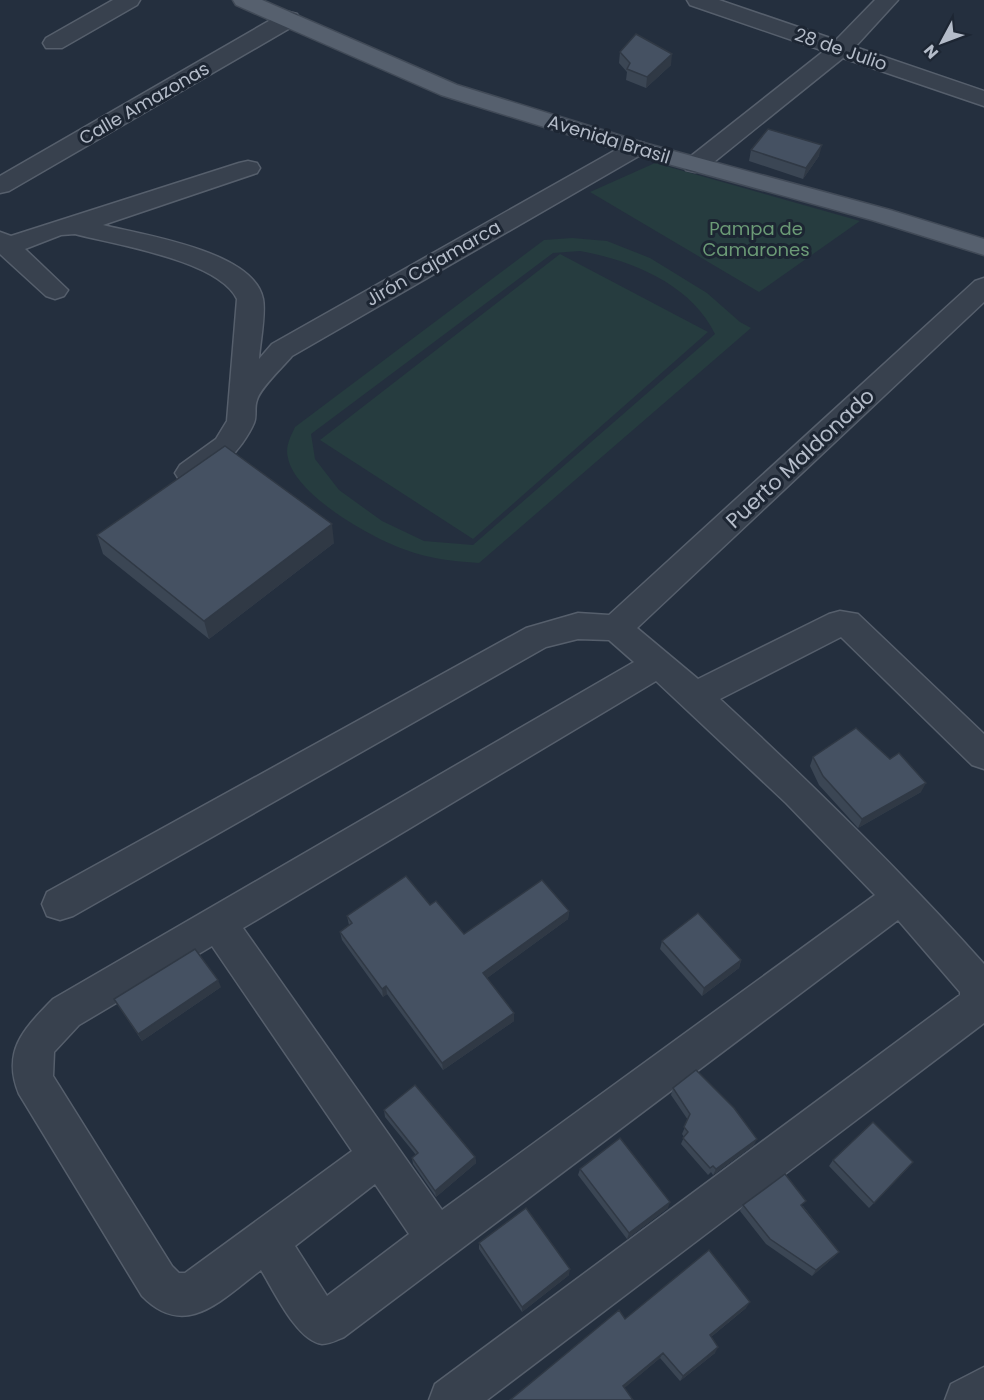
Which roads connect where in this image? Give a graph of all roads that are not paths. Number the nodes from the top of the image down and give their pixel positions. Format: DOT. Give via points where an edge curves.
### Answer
graph roads {
  1 [pos="129,0"];
  2 [pos="244,0"];
  3 [pos="698,0"];
  4 [pos="886,0"];
  5 [pos="289,19"];
  6 [pos="54,43"];
  7 [pos="840,49"];
  8 [pos="984,99"];
  9 [pos="636,148"];
  10 [pos="695,165"];
  11 [pos="248,168"];
  12 [pos="0,186"];
  13 [pos="75,226"];
  14 [pos="4,243"];
  15 [pos="984,247"];
  16 [pos="984,287"];
  17 [pos="55,290"];
  18 [pos="246,347"];
  19 [pos="282,350"];
  20 [pos="245,394"];
  21 [pos="168,490"];
  22 [pos="616,628"];
  23 [pos="658,664"];
  24 [pos="695,696"];
  25 [pos="982,750"];
  26 [pos="901,897"];
  27 [pos="60,904"];
  28 [pos="218,923"];
  29 [pos="379,1156"];
  30 [pos="437,1239"];
  31 [pos="267,1241"];
  32 [pos="984,1389"];
  33 [pos="451,1400"];
  34 [pos="967,1400"];
  1 -- 6 [label="street"];
  2 -- 5 [label="main road, Avenida Brasil"];
  3 -- 7 [label="street, 28 de Julio"];
  4 -- 7 [label="street"];
  5 -- 9 [label="main road, Avenida Brasil" via="450,90"];
  5 -- 12 [label="street, Calle Amazonas"];
  7 -- 8 [label="street, 28 de Julio"];
  7 -- 10 [label="street"];
  9 -- 10 [label="main road, Avenida Brasil"];
  9 -- 19 [label="street, Jirón Cajamarca"];
  10 -- 15 [label="main road, Avenida Brasil"];
  11 -- 13 [label="street"];
  13 -- 14 [label="street"];
  13 -- 18 [label="street" via="204,259 243,283 250,299"];
  14 -- 17 [label="street"];
  16 -- 22 [label="street, Puerto Maldonado"];
  18 -- 19 [label="street"];
  18 -- 20 [label="street"];
  19 -- 20 [label="street, Jirón Cajamarca"];
  20 -- 21 [label="street" via="241,421 226,446"];
  22 -- 23 [label="street"];
  22 -- 27 [label="street" via="578,626 537,637"];
  23 -- 24 [label="street"];
  23 -- 28 [label="street"];
  24 -- 25 [label="street" via="840,622 847,623"];
  24 -- 26 [label="street"];
  26 -- 30 [label="street"];
  26 -- 33 [label="street" via="977,984 980,998 973,1008"];
  28 -- 29 [label="street"];
  28 -- 31 [label="street" via="66,1012 35,1045 33,1080 157,1281 170,1294 191,1295"];
  29 -- 30 [label="street"];
  29 -- 31 [label="street"];
  30 -- 31 [label="street" via="329,1322 320,1322 315,1316"];
  32 -- 34 [label="street"];
}
